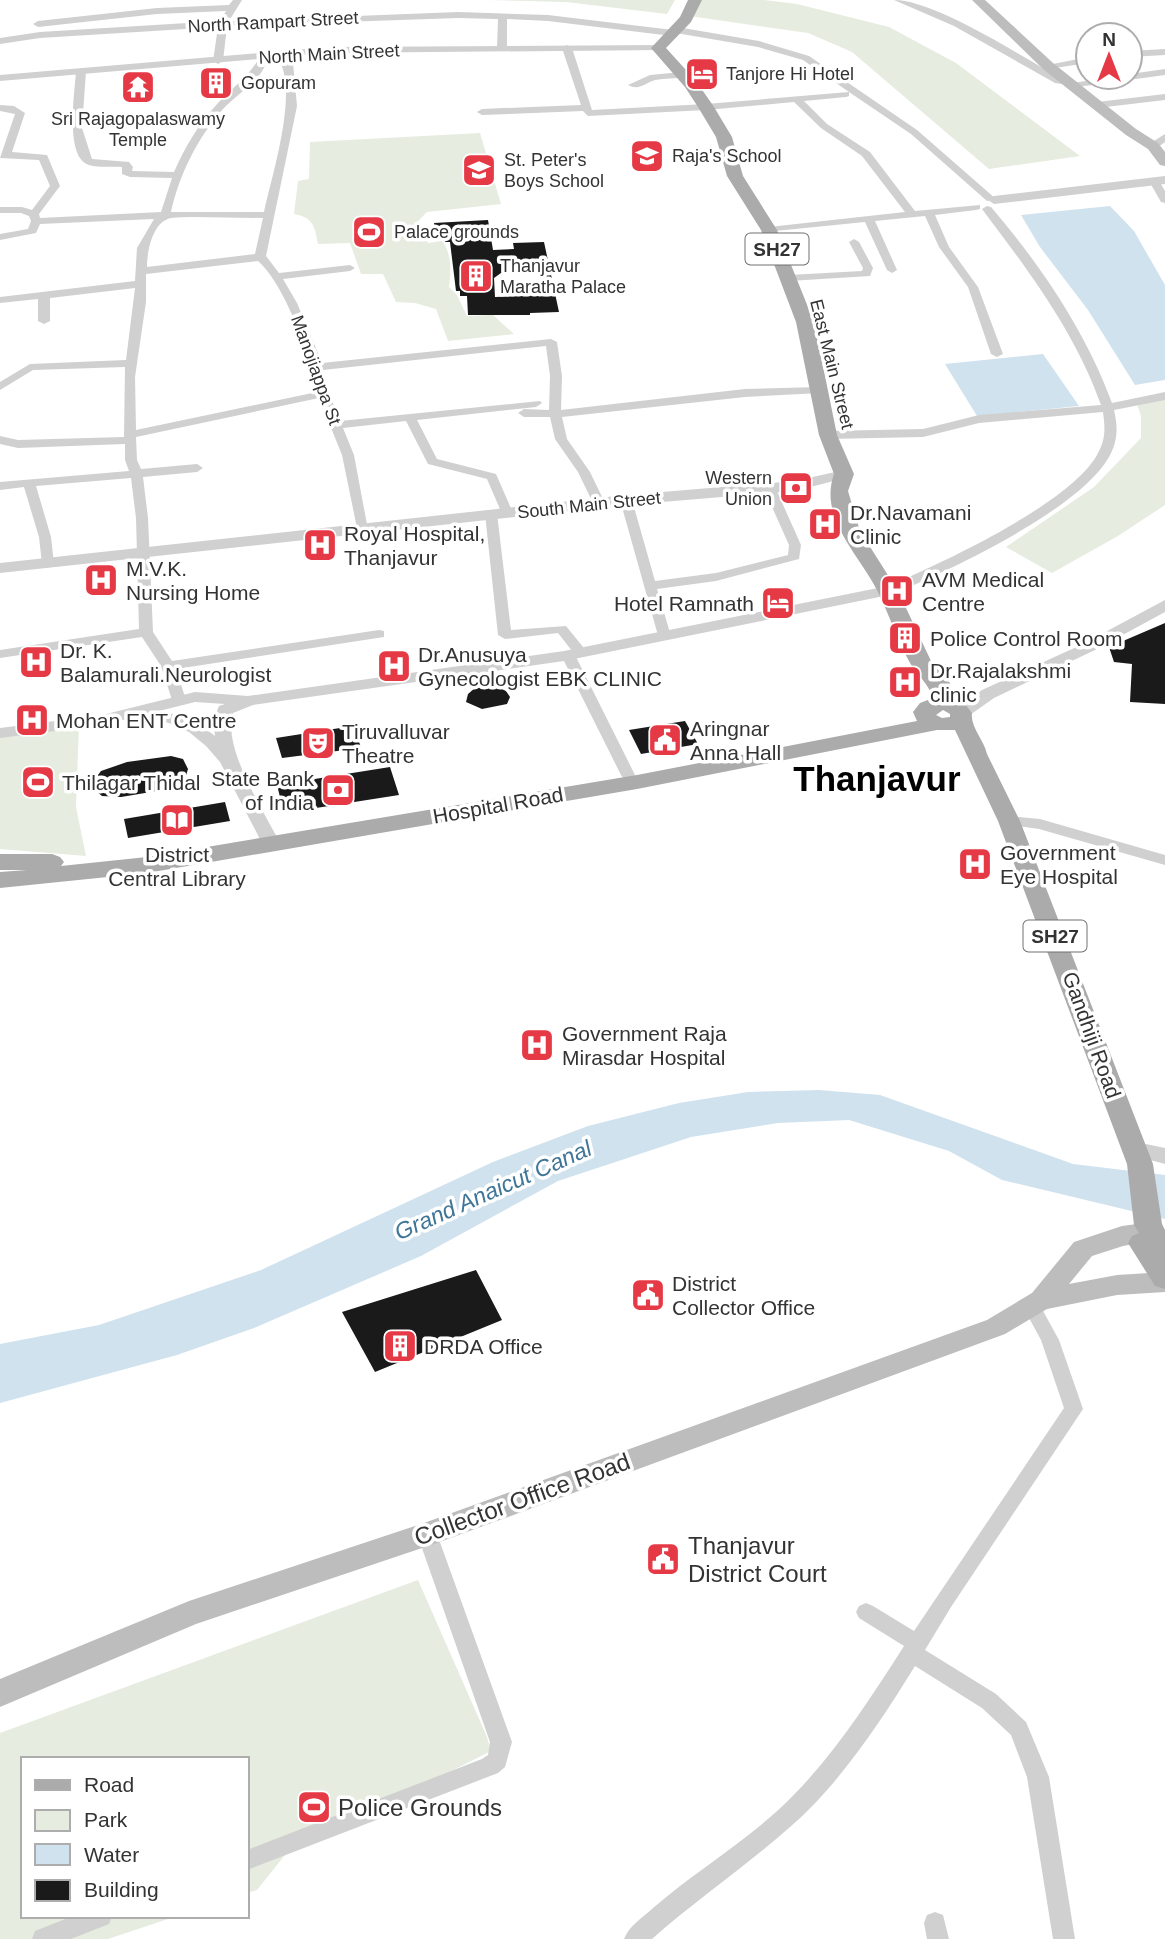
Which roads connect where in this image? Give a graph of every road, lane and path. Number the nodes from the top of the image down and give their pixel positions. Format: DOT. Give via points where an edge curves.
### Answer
graph roads {
  1 [pos="238,0"];
  2 [pos="695,0"];
  3 [pos="898,0"];
  4 [pos="978,0"];
  5 [pos="230,9"];
  6 [pos="503,16"];
  7 [pos="38,24"];
  8 [pos="221,24"];
  9 [pos="678,27"];
  10 [pos="0,41"];
  11 [pos="502,48"];
  12 [pos="567,48"];
  13 [pos="658,48"];
  14 [pos="1144,52"];
  15 [pos="1165,52"];
  16 [pos="281,56"];
  17 [pos="264,57"];
  18 [pos="218,61"];
  19 [pos="1074,62"];
  20 [pos="1048,66"];
  21 [pos="81,71"];
  22 [pos="1165,72"];
  23 [pos="1144,74"];
  24 [pos="682,75"];
  25 [pos="0,78"];
  26 [pos="1071,84"];
  27 [pos="1074,84"];
  28 [pos="633,85"];
  29 [pos="846,94"];
  30 [pos="1165,97"];
  31 [pos="796,98"];
  32 [pos="1097,105"];
  33 [pos="706,107"];
  34 [pos="0,108"];
  35 [pos="586,108"];
  36 [pos="482,112"];
  37 [pos="1159,142"];
  38 [pos="3,155"];
  39 [pos="1164,161"];
  40 [pos="177,175"];
  41 [pos="1160,181"];
  42 [pos="1165,200"];
  43 [pos="987,203"];
  44 [pos="0,210"];
  45 [pos="165,213"];
  46 [pos="929,213"];
  47 [pos="267,215"];
  48 [pos="913,215"];
  49 [pos="35,217"];
  50 [pos="869,220"];
  51 [pos="769,230"];
  52 [pos="0,237"];
  53 [pos="854,242"];
  54 [pos="261,257"];
  55 [pos="350,268"];
  56 [pos="892,270"];
  57 [pos="142,276"];
  58 [pos="276,277"];
  59 [pos="789,278"];
  60 [pos="44,295"];
  61 [pos="0,300"];
  62 [pos="44,321"];
  63 [pos="997,354"];
  64 [pos="131,363"];
  65 [pos="317,367"];
  66 [pos="0,387"];
  67 [pos="820,390"];
  68 [pos="323,394"];
  69 [pos="1165,396"];
  70 [pos="555,408"];
  71 [pos="1107,408"];
  72 [pos="524,413"];
  73 [pos="409,416"];
  74 [pos="336,425"];
  75 [pos="828,435"];
  76 [pos="130,437"];
  77 [pos="0,440"];
  78 [pos="18,444"];
  79 [pos="0,453"];
  80 [pos="197,468"];
  81 [pos="136,474"];
  82 [pos="844,474"];
  83 [pos="29,483"];
  84 [pos="0,486"];
  85 [pos="770,488"];
  86 [pos="626,500"];
  87 [pos="599,503"];
  88 [pos="499,514"];
  89 [pos="362,530"];
  90 [pos="144,555"];
  91 [pos="48,564"];
  92 [pos="0,568"];
  93 [pos="650,586"];
  94 [pos="888,591"];
  95 [pos="1165,605"];
  96 [pos="146,632"];
  97 [pos="379,634"];
  98 [pos="664,636"];
  99 [pos="0,654"];
  100 [pos="574,654"];
  101 [pos="168,666"];
  102 [pos="988,694"];
  103 [pos="179,700"];
  104 [pos="248,701"];
  105 [pos="139,713"];
  106 [pos="943,713"];
  107 [pos="0,733"];
  108 [pos="227,759"];
  109 [pos="628,775"];
  110 [pos="1009,821"];
  111 [pos="269,839"];
  112 [pos="1165,860"];
  113 [pos="5,870"];
  114 [pos="1144,1159"];
  115 [pos="1147,1234"];
  116 [pos="1165,1280"];
  117 [pos="1036,1303"];
  118 [pos="426,1534"];
  119 [pos="866,1612"];
  120 [pos="915,1648"];
  121 [pos="0,1693"];
  122 [pos="248,1860"];
  123 [pos="96,1918"];
  124 [pos="43,1939"];
  125 [pos="635,1939"];
  126 [pos="1064,1939"];
  1 -- 5 [label="street"];
  2 -- 9 [label="main road"];
  3 -- 26 [label="street" via="957,24"];
  4 -- 20 [label="main road"];
  5 -- 7 [label="street" via="157,11"];
  5 -- 8 [label="street"];
  6 -- 8 [label="street, North Rampart Street"];
  6 -- 9 [label="street, North Rampart Street"];
  6 -- 11 [label="street"];
  8 -- 10 [label="street, North Rampart Street"];
  8 -- 18 [label="street"];
  9 -- 13 [label="main road"];
  9 -- 29 [label="street" via="682,34 796,60"];
  9 -- 43 [label="street" via="806,58 914,132"];
  11 -- 12 [label="street, North Main Street"];
  11 -- 16 [label="street, North Main Street" via="330,50"];
  12 -- 13 [label="street, North Main Street"];
  12 -- 35 [label="street"];
  13 -- 24 [label="main road, East Main Street / SH27"];
  14 -- 15 [label="street"];
  16 -- 17 [label="street, North Main Street"];
  16 -- 47 [label="street" via="288,63 292,106"];
  17 -- 18 [label="street, North Main Street"];
  17 -- 40 [label="street" via="259,71 212,118"];
  18 -- 21 [label="street, North Main Street"];
  19 -- 20 [label="street"];
  20 -- 26 [label="main road"];
  21 -- 25 [label="street, North Main Street"];
  21 -- 40 [label="street" via="75,113 79,144 87,160 125,164 130,174"];
  22 -- 23 [label="street"];
  24 -- 28 [label="street"];
  24 -- 33 [label="main road, East Main Street / SH27"];
  26 -- 27 [label="street"];
  26 -- 32 [label="main road"];
  29 -- 31 [label="street"];
  29 -- 43 [label="street" via="918,145 960,186"];
  30 -- 32 [label="street"];
  31 -- 33 [label="street"];
  31 -- 48 [label="street" via="824,126 866,154"];
  32 -- 37 [label="main road"];
  33 -- 35 [label="street" via="588,113"];
  33 -- 51 [label="main road, East Main Street / SH27" via="724,137 735,176"];
  34 -- 38 [label="street" via="20,113"];
  35 -- 36 [label="street"];
  37 -- 39 [label="main road"];
  38 -- 49 [label="street" via="43,157 55,188"];
  40 -- 45 [label="street"];
  41 -- 42 [label="street"];
  41 -- 43 [label="street"];
  43 -- 46 [label="street"];
  43 -- 71 [label="street" via="1099,379"];
  44 -- 49 [label="street" via="22,210"];
  45 -- 47 [label="street"];
  45 -- 49 [label="street"];
  45 -- 57 [label="street" via="142,248"];
  46 -- 48 [label="street"];
  46 -- 63 [label="street" via="943,247 973,287"];
  47 -- 54 [label="street"];
  48 -- 50 [label="street"];
  49 -- 52 [label="street" via="32,231"];
  50 -- 51 [label="street"];
  50 -- 56 [label="street"];
  51 -- 59 [label="main road, East Main Street / SH27"];
  53 -- 59 [label="street" via="868,268 866,274"];
  54 -- 57 [label="street"];
  54 -- 58 [label="street, Manojiappa St"];
  55 -- 58 [label="street"];
  57 -- 60 [label="street"];
  57 -- 64 [label="street"];
  58 -- 65 [label="street, Manojiappa St"];
  59 -- 67 [label="main road, East Main Street / SH27"];
  60 -- 61 [label="street"];
  60 -- 62 [label="street"];
  64 -- 66 [label="street" via="30,367"];
  64 -- 76 [label="street"];
  65 -- 68 [label="street, Manojiappa St"];
  65 -- 70 [label="street" via="551,342"];
  67 -- 70 [label="street" via="745,393 575,414"];
  67 -- 75 [label="main road, East Main Street / SH27"];
  68 -- 74 [label="street, Manojiappa St"];
  68 -- 76 [label="street"];
  69 -- 71 [label="street"];
  70 -- 72 [label="street"];
  70 -- 73 [label="street"];
  70 -- 87 [label="street" via="561,439"];
  71 -- 75 [label="street" via="979,419 923,433"];
  71 -- 94 [label="street" via="1112,433 1106,451 1068,493 978,549"];
  73 -- 74 [label="street"];
  73 -- 88 [label="street" via="432,461 492,477"];
  74 -- 89 [label="street, Manojiappa St" via="348,455"];
  75 -- 82 [label="main road, East Main Street / SH27"];
  76 -- 78 [label="street"];
  76 -- 81 [label="street"];
  77 -- 78 [label="street"];
  78 -- 79 [label="street"];
  80 -- 81 [label="street"];
  81 -- 83 [label="street"];
  81 -- 90 [label="street"];
  82 -- 85 [label="street, South Main Street"];
  82 -- 94 [label="main road, SH27" via="838,491 850,531"];
  83 -- 84 [label="street"];
  83 -- 91 [label="street"];
  85 -- 86 [label="street, South Main Street"];
  85 -- 93 [label="street" via="795,545 794,556 716,577"];
  86 -- 87 [label="street, South Main Street"];
  86 -- 93 [label="street"];
  87 -- 88 [label="street, South Main Street"];
  88 -- 89 [label="street, South Main Street"];
  88 -- 100 [label="street" via="505,635 561,629"];
  89 -- 90 [label="street, South Main Street"];
  90 -- 91 [label="street, South Main Street"];
  90 -- 96 [label="street"];
  91 -- 92 [label="street, South Main Street"];
  93 -- 98 [label="street"];
  94 -- 98 [label="street"];
  94 -- 106 [label="main road, SH27" via="921,663 920,684"];
  95 -- 102 [label="street" via="1090,647"];
  96 -- 99 [label="street"];
  96 -- 101 [label="street"];
  97 -- 101 [label="street"];
  98 -- 100 [label="street"];
  100 -- 104 [label="street"];
  100 -- 109 [label="street"];
  101 -- 103 [label="street"];
  102 -- 106 [label="street"];
  103 -- 104 [label="street"];
  103 -- 105 [label="street"];
  104 -- 108 [label="street" via="225,710"];
  105 -- 107 [label="street"];
  105 -- 108 [label="street" via="167,715 197,727"];
  106 -- 109 [label="main road, Hospital Road"];
  106 -- 110 [label="main road, Gandhiji Road / SH27" via="961,745 976,754"];
  106 -- 111 [label="main road, Hospital Road" via="637,782"];
  108 -- 111 [label="street"];
  109 -- 111 [label="main road, Hospital Road"];
  110 -- 112 [label="street" via="1040,824"];
  110 -- 114 [label="main road, Gandhiji Road / SH27" via="1125,1123"];
  111 -- 113 [label="main road, Hospital Road"];
  111 -- 113 [label="main road, Hospital Road" via="130,868 59,874"];
  114 -- 115 [label="main road, SH27"];
  115 -- 116 [label="main road, SH27"];
  115 -- 117 [label="main road, Collector Office Road" via="1083,1249"];
  116 -- 117 [label="main road, Collector Office Road" via="1117,1285"];
  117 -- 118 [label="main road, Collector Office Road" via="996,1327"];
  117 -- 120 [label="street" via="1074,1409"];
  118 -- 121 [label="main road, Collector Office Road" via="189,1614"];
  118 -- 122 [label="street" via="501,1742 498,1760"];
  119 -- 120 [label="street"];
  120 -- 125 [label="street" via="830,1770 784,1819"];
  120 -- 126 [label="street" via="989,1701 1019,1729 1038,1777"];
  123 -- 124 [label="street"];
}
